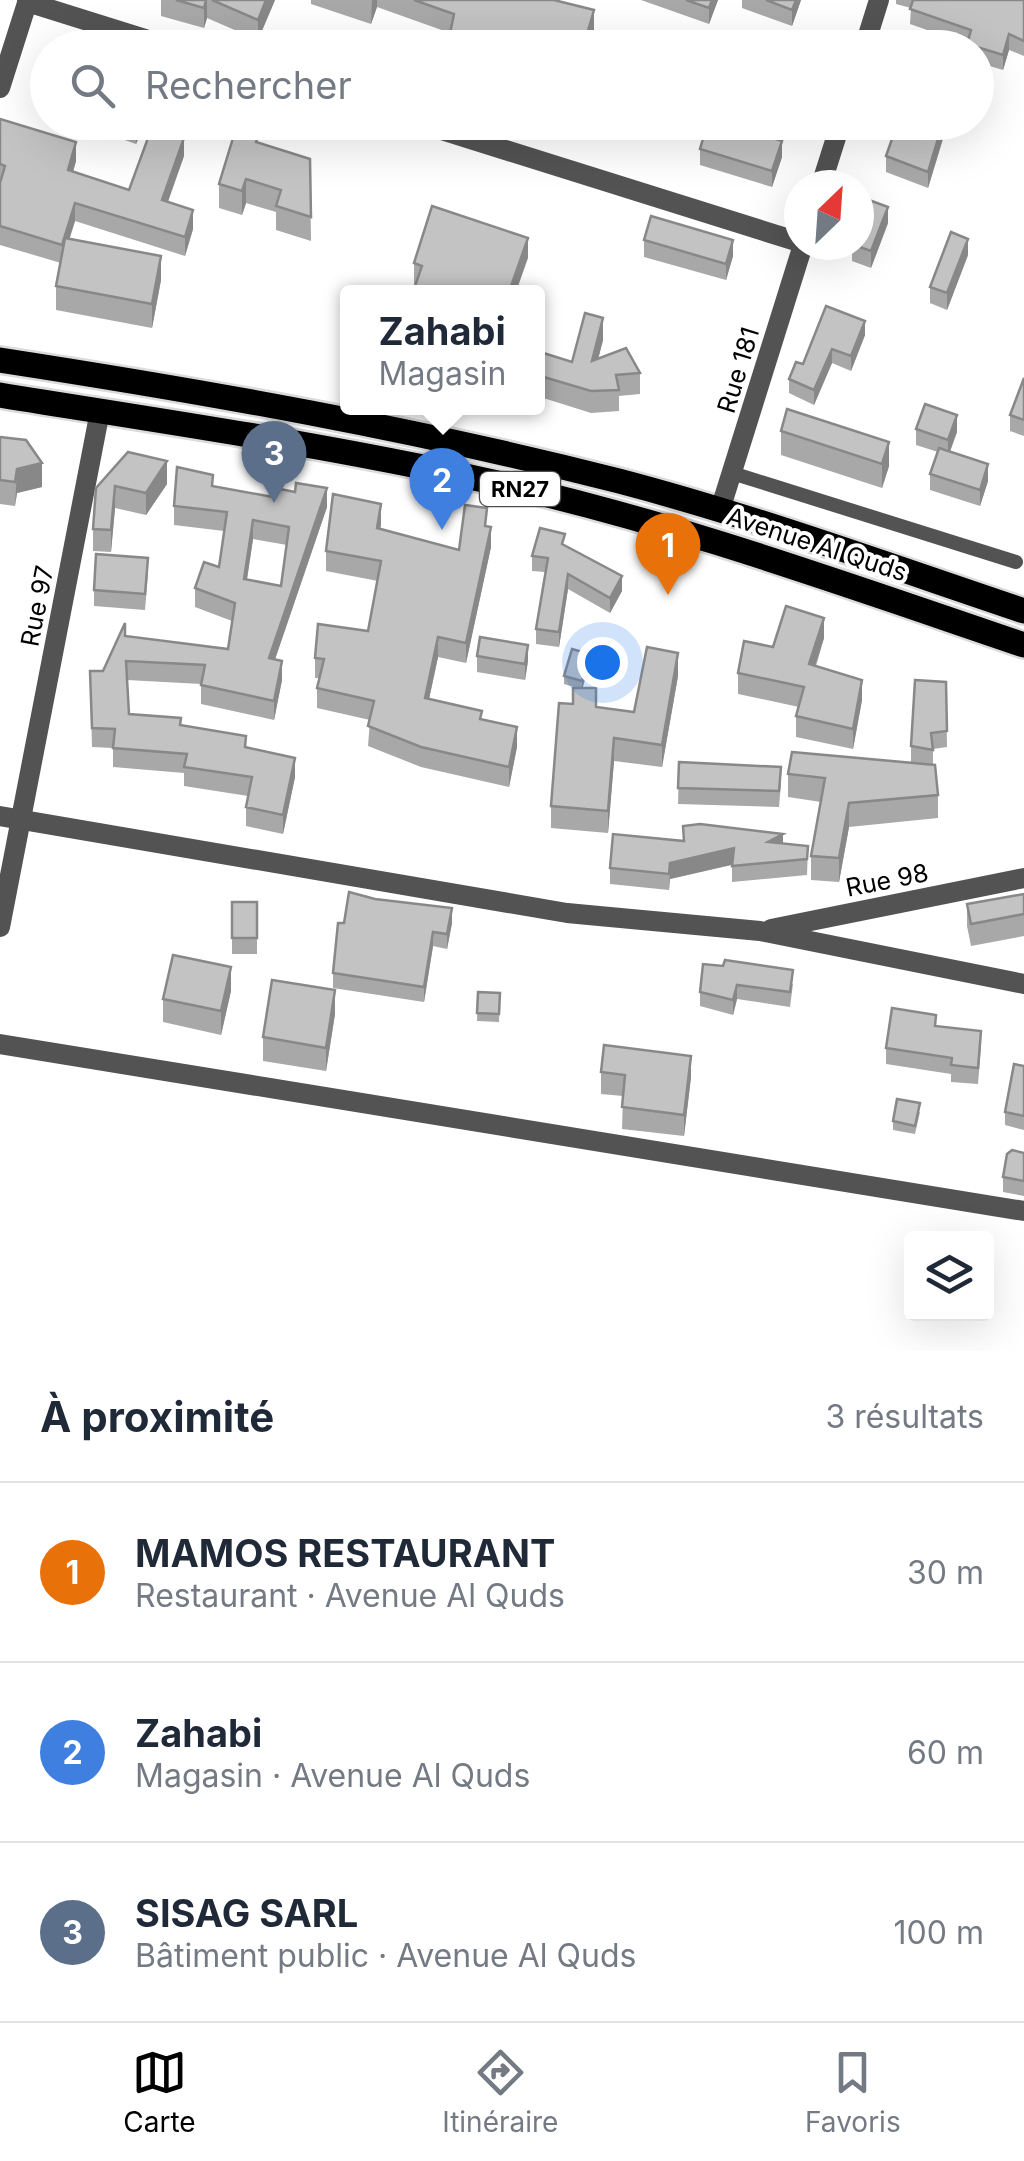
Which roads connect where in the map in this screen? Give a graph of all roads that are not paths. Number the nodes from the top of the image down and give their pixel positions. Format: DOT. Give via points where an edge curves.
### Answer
graph roads {
  1 [pos="878,0"];
  2 [pos="28,1"];
  3 [pos="9,29"];
  4 [pos="118,30"];
  5 [pos="869,30"];
  6 [pos="0,88"];
  7 [pos="473,140"];
  8 [pos="835,140"];
  9 [pos="826,170"];
  10 [pos="784,238"];
  11 [pos="796,260"];
  12 [pos="0,360"];
  13 [pos="0,395"];
  14 [pos="100,411"];
  15 [pos="732,473"];
  16 [pos="720,510"];
  17 [pos="1016,562"];
  18 [pos="1024,611"];
  19 [pos="1024,645"];
  20 [pos="10,818"];
  21 [pos="1024,878"];
  22 [pos="0,928"];
  23 [pos="760,931"];
  24 [pos="1024,984"];
  25 [pos="0,1044"];
  26 [pos="1024,1211"];
  1 -- 5 [label="street"];
  2 -- 3 [label="street"];
  2 -- 4 [label="street"];
  3 -- 6 [label="street"];
  7 -- 10 [label="street"];
  8 -- 9 [label="street"];
  11 -- 15 [label="street, Rue 181"];
  12 -- 16 [label="main road, Avenue Al Quds / RN27" via="340,418"];
  13 -- 14 [label="main road, Avenue Al Quds / RN27"];
  14 -- 19 [label="main road, Avenue Al Quds / RN27" via="316,446 613,512"];
  14 -- 20 [label="street, Rue 97"];
  15 -- 16 [label="street, Rue 181"];
  15 -- 17 [label="lane"];
  16 -- 18 [label="main road, Avenue Al Quds / RN27"];
  20 -- 22 [label="street, Rue 97"];
  20 -- 23 [label="street" via="568,914"];
  21 -- 23 [label="street, Rue 98"];
  23 -- 24 [label="street"];
  25 -- 26 [label="street"];
}
